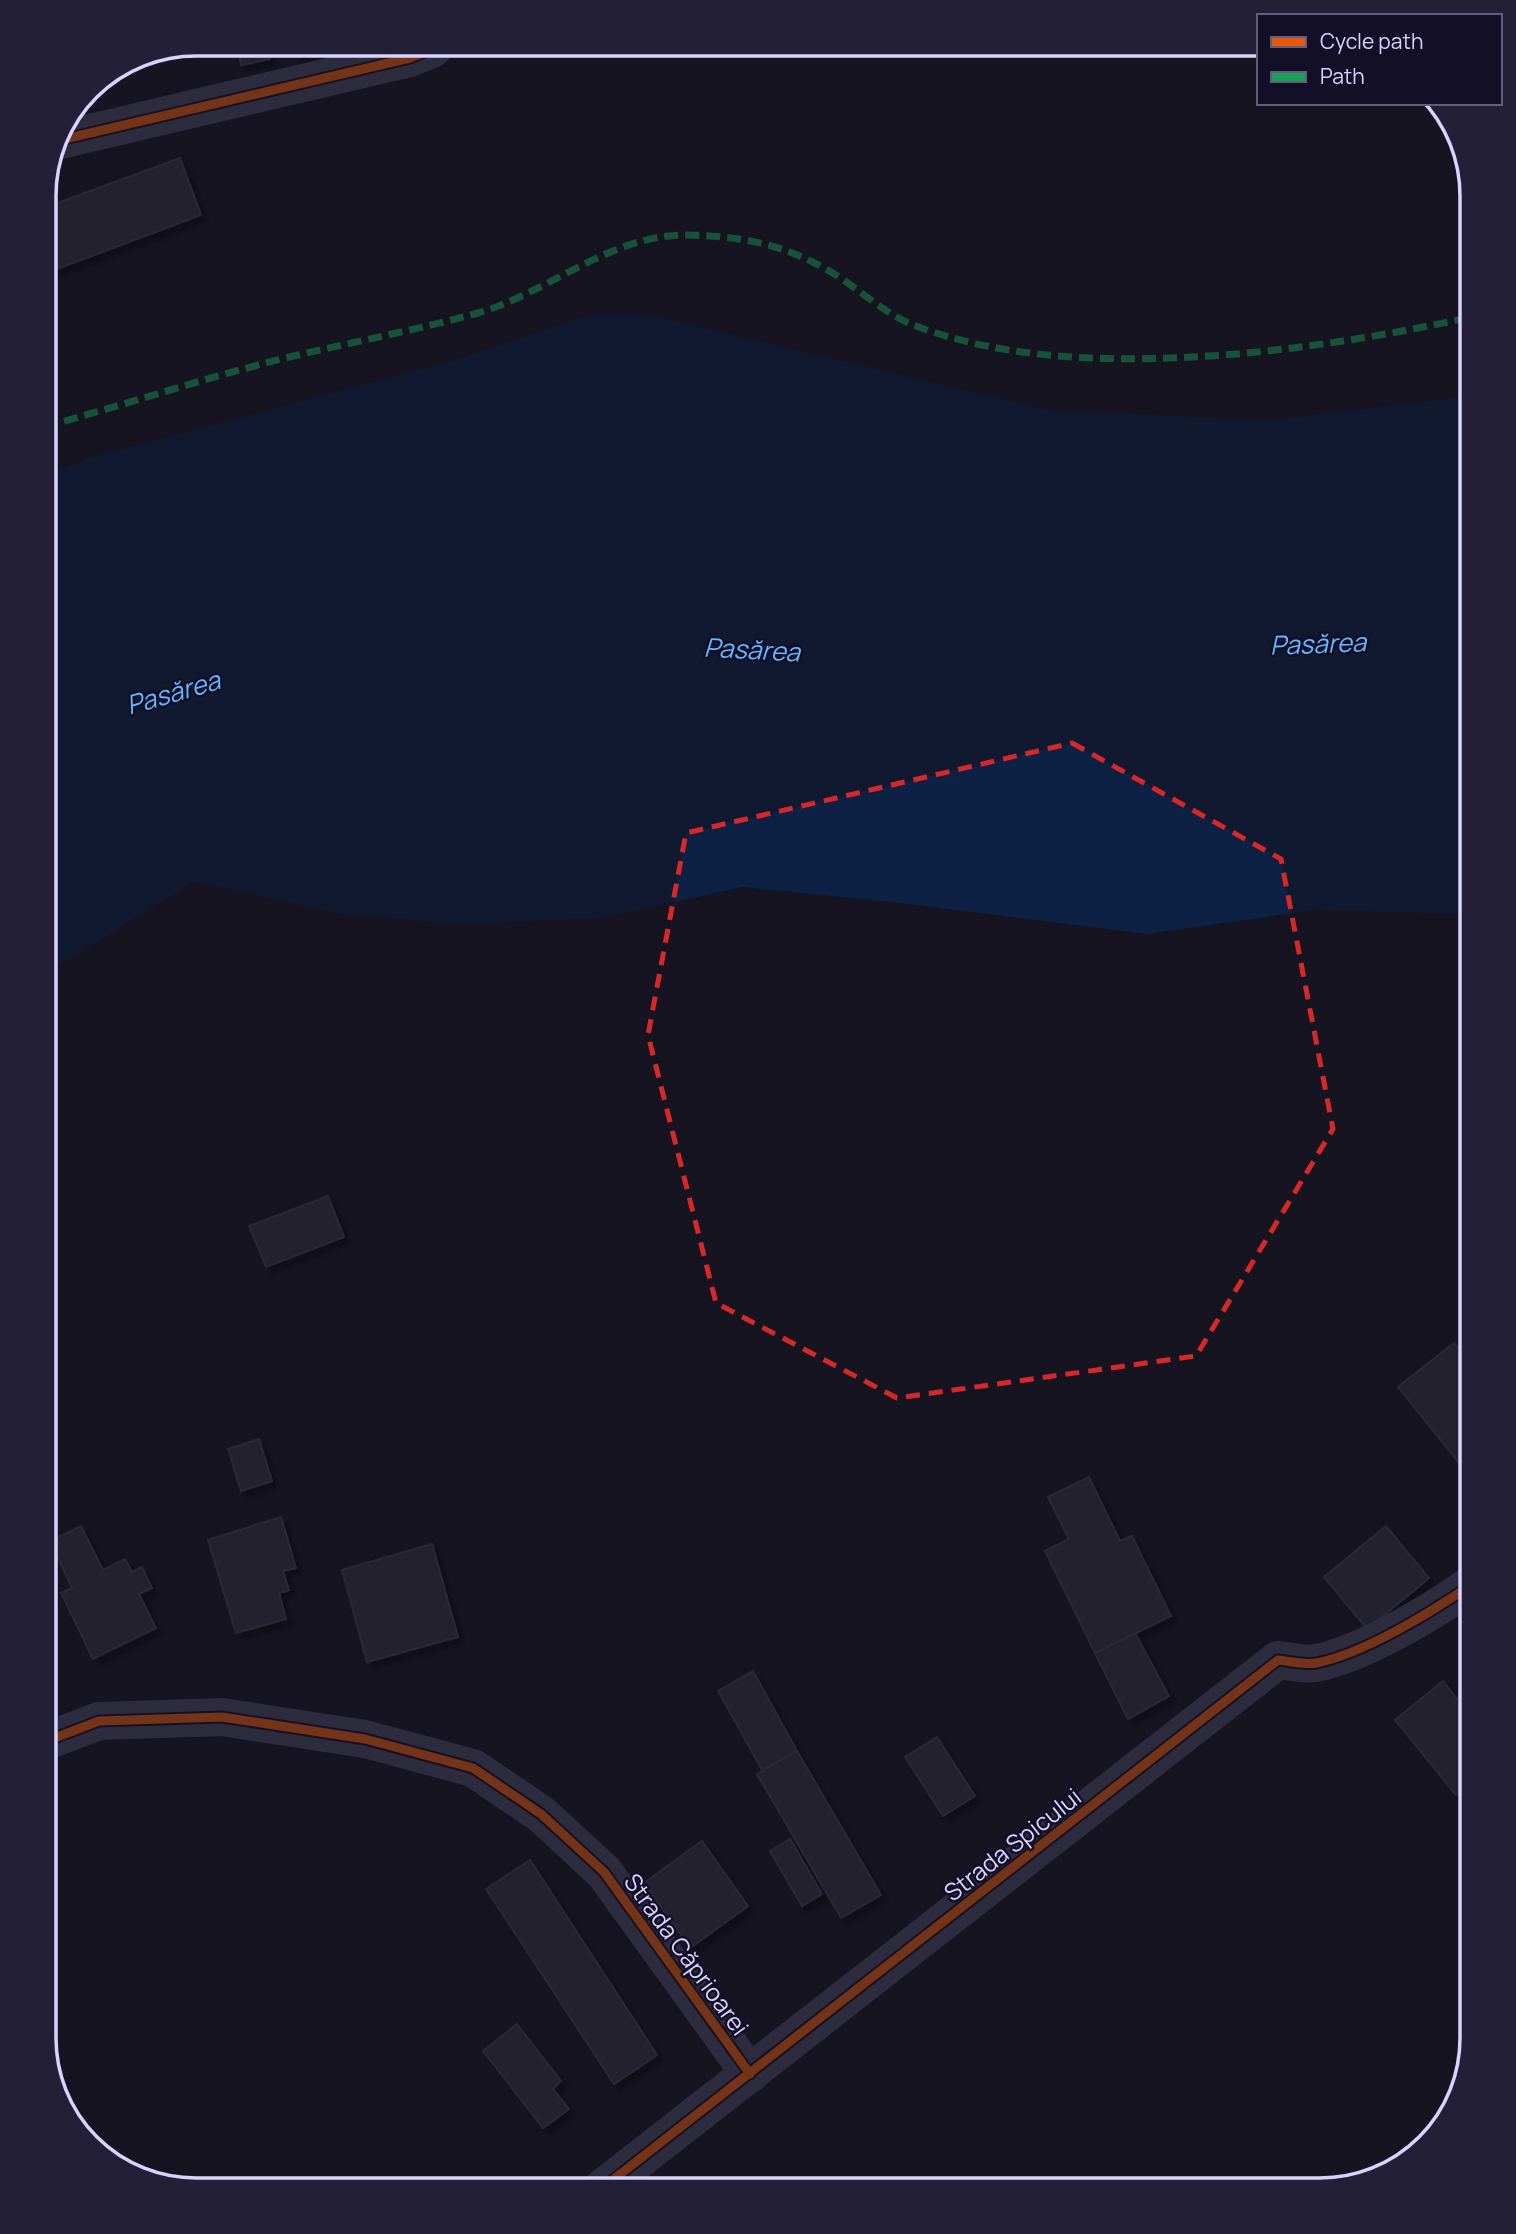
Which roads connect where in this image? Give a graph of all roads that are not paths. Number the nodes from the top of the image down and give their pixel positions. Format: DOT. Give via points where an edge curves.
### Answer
graph roads {
  1 [pos="415,56"];
  2 [pos="69,138"];
  3 [pos="1460,1591"];
  4 [pos="56,1737"];
  5 [pos="750,2074"];
  6 [pos="616,2178"];
  1 -- 2 [label="street"];
  3 -- 5 [label="street, Strada Spicului" via="1349,1651 1314,1664 1278,1660"];
  4 -- 5 [label="street, Strada Căprioarei" via="99,1721 222,1717 365,1739 473,1768 541,1814 604,1872"];
  5 -- 6 [label="street, Strada Spicului"];
}
